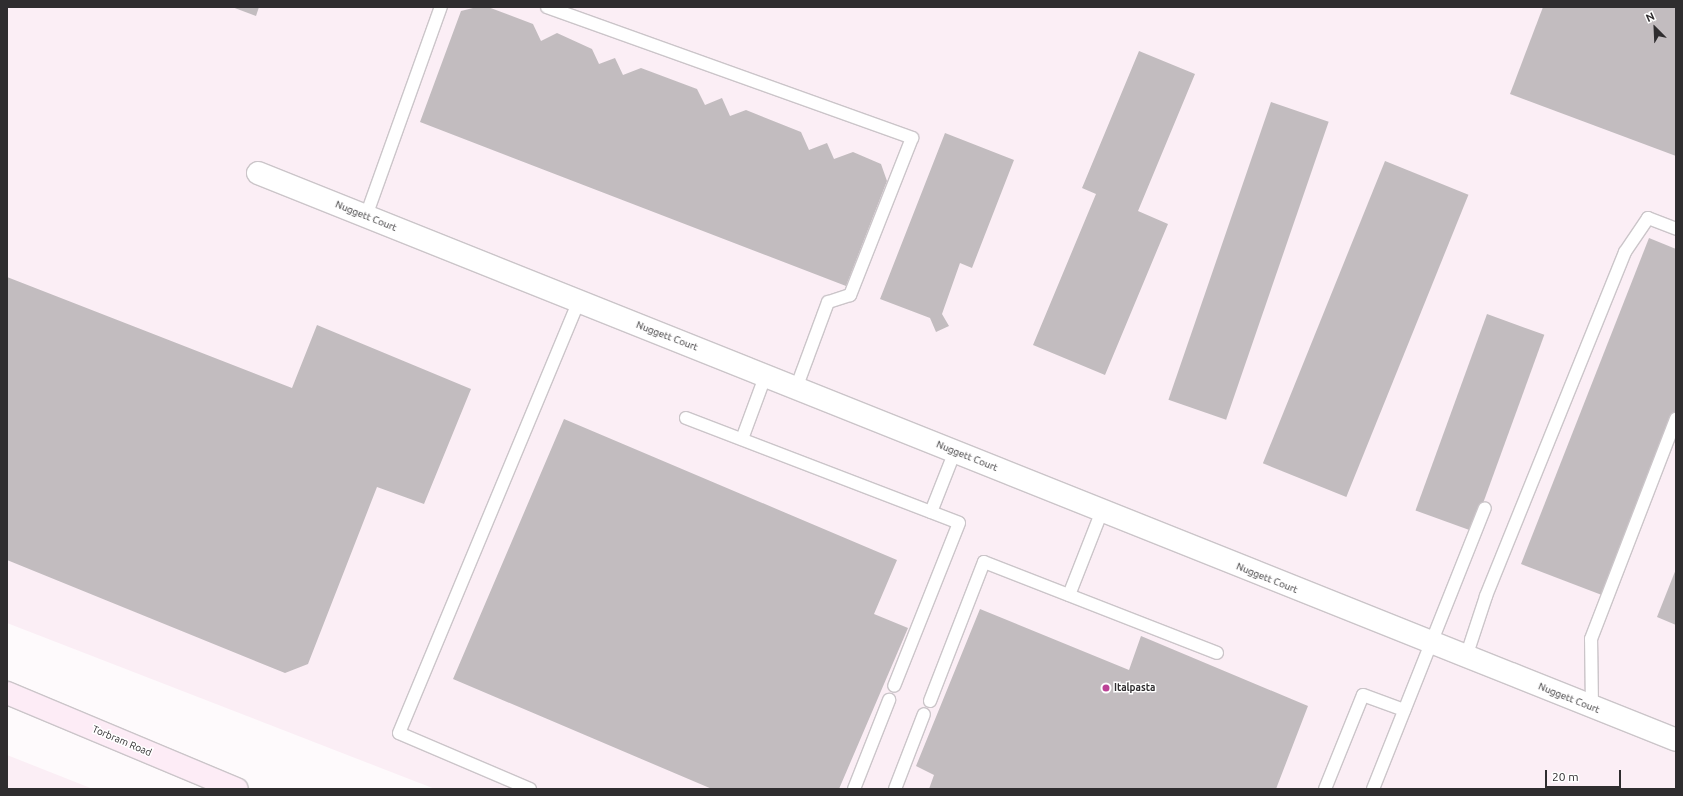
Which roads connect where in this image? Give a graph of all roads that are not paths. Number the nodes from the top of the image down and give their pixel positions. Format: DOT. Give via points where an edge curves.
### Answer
graph roads {
  1 [pos="441,7"];
  2 [pos="547,7"];
  3 [pos="258,173"];
  4 [pos="366,216"];
  5 [pos="1676,229"];
  6 [pos="578,302"];
  7 [pos="766,374"];
  8 [pos="797,386"];
  9 [pos="686,418"];
  10 [pos="1676,418"];
  11 [pos="742,439"];
  12 [pos="955,450"];
  13 [pos="1485,508"];
  14 [pos="1102,511"];
  15 [pos="931,512"];
  16 [pos="1069,595"];
  17 [pos="1431,643"];
  18 [pos="1217,653"];
  19 [pos="1466,657"];
  20 [pos="894,686"];
  21 [pos="7,693"];
  22 [pos="889,700"];
  23 [pos="930,701"];
  24 [pos="1592,707"];
  25 [pos="1404,710"];
  26 [pos="924,714"];
  27 [pos="1676,740"];
  28 [pos="237,789"];
  29 [pos="530,789"];
  30 [pos="854,789"];
  31 [pos="895,789"];
  32 [pos="1325,789"];
  33 [pos="1373,789"];
  1 -- 4 [label="lane"];
  2 -- 8 [label="lane" via="912,138 850,295 828,302"];
  3 -- 4 [label="street, Nuggett Court"];
  4 -- 6 [label="street, Nuggett Court"];
  5 -- 19 [label="lane" via="1648,218 1625,252 1486,596"];
  6 -- 7 [label="street, Nuggett Court"];
  6 -- 29 [label="lane" via="399,733"];
  7 -- 8 [label="street, Nuggett Court"];
  7 -- 11 [label="lane"];
  8 -- 12 [label="street, Nuggett Court"];
  9 -- 11 [label="lane"];
  10 -- 24 [label="lane" via="1591,639"];
  11 -- 15 [label="lane"];
  12 -- 14 [label="street, Nuggett Court"];
  12 -- 15 [label="lane"];
  13 -- 17 [label="lane"];
  14 -- 16 [label="lane"];
  14 -- 17 [label="street, Nuggett Court"];
  15 -- 20 [label="lane" via="959,523"];
  16 -- 18 [label="lane"];
  16 -- 23 [label="lane" via="984,562"];
  17 -- 19 [label="street, Nuggett Court"];
  17 -- 25 [label="lane"];
  19 -- 24 [label="street, Nuggett Court"];
  21 -- 28 [label="main road, Torbram Road"];
  22 -- 30 [label="lane"];
  24 -- 27 [label="street, Nuggett Court"];
  25 -- 32 [label="lane" via="1363,695"];
  25 -- 33 [label="lane"];
  26 -- 31 [label="lane"];
}
